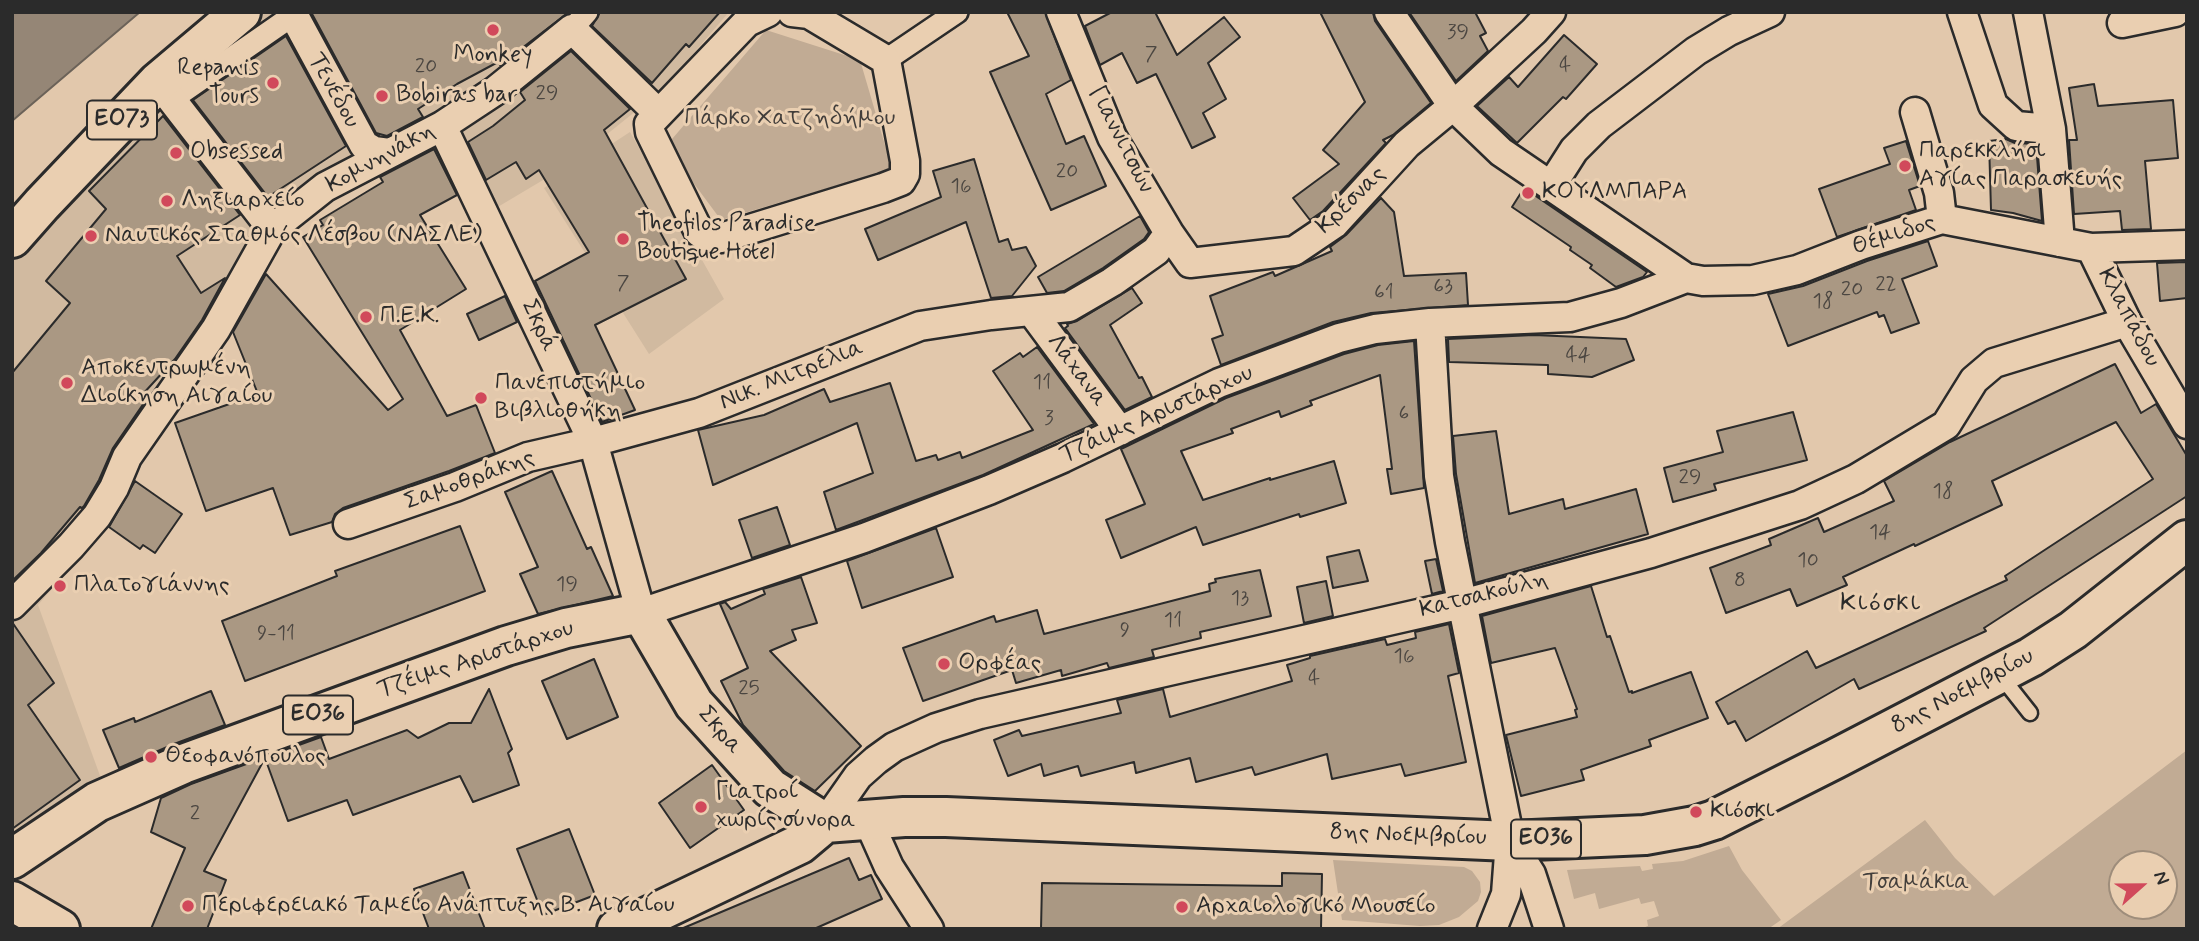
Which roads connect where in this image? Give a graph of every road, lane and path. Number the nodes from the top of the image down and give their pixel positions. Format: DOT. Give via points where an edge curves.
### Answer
graph roads {
  1 [pos="241,12"];
  2 [pos="768,12"];
  3 [pos="792,12"];
  4 [pos="957,12"];
  5 [pos="1061,12"];
  6 [pos="1389,12"];
  7 [pos="1551,12"];
  8 [pos="1770,12"];
  9 [pos="1962,12"];
  10 [pos="2028,12"];
  11 [pos="2175,12"];
  12 [pos="292,14"];
  13 [pos="580,21"];
  14 [pos="2122,23"];
  15 [pos="886,60"];
  16 [pos="165,91"];
  17 [pos="1453,106"];
  18 [pos="1915,112"];
  19 [pos="658,113"];
  20 [pos="442,125"];
  21 [pos="2052,129"];
  22 [pos="389,153"];
  23 [pos="1551,186"];
  24 [pos="1942,219"];
  25 [pos="272,229"];
  26 [pos="1169,233"];
  27 [pos="12,238"];
  28 [pos="2060,242"];
  29 [pos="2187,245"];
  30 [pos="2091,248"];
  31 [pos="1191,262"];
  32 [pos="1686,278"];
  33 [pos="1032,312"];
  34 [pos="2127,322"];
  35 [pos="1430,323"];
  36 [pos="2187,424"];
  37 [pos="1120,430"];
  38 [pos="593,442"];
  39 [pos="348,524"];
  40 [pos="2187,540"];
  41 [pos="1462,604"];
  42 [pos="12,605"];
  43 [pos="641,613"];
  44 [pos="2000,674"];
  45 [pos="2030,713"];
  46 [pos="868,820"];
  47 [pos="825,823"];
  48 [pos="1510,841"];
  49 [pos="12,859"];
  50 [pos="12,901"];
  51 [pos="60,929"];
  52 [pos="617,929"];
  53 [pos="929,929"];
  54 [pos="1492,929"];
  55 [pos="1549,929"];
  1 -- 16 [label="main road, ΕΟ73"];
  2 -- 19 [label="street" via="747,22"];
  3 -- 15 [label="street" via="809,14"];
  4 -- 15 [label="street"];
  5 -- 26 [label="street, Γιαννιτσών" via="1112,136"];
  6 -- 17 [label="street"];
  7 -- 17 [label="street, Κρέσνας"];
  8 -- 23 [label="street" via="1696,51 1599,125 1574,150"];
  9 -- 21 [label="street" via="1993,105 2016,126"];
  10 -- 21 [label="street"];
  11 -- 14 [label="street"];
  12 -- 16 [label="street"];
  12 -- 22 [label="street, Τενέδου" via="364,145"];
  13 -- 19 [label="street"];
  13 -- 20 [label="street, Κομνηνάκη" via="495,91"];
  15 -- 19 [label="street" via="905,161 901,181 721,238 709,239 699,232 649,132"];
  16 -- 25 [label="street"];
  16 -- 27 [label="main road, ΕΟ73" via="41,204"];
  17 -- 23 [label="street" via="1501,152"];
  17 -- 31 [label="street, Κρέσνας" via="1407,144 1334,224 1294,251"];
  18 -- 24 [label="street"];
  20 -- 22 [label="street, Κομνηνάκη"];
  20 -- 38 [label="street, Σκρά"];
  21 -- 28 [label="street"];
  22 -- 25 [label="street, Κομνηνάκη" via="325,187"];
  23 -- 32 [label="street"];
  24 -- 28 [label="street, Θέμιδος"];
  24 -- 32 [label="street, Θέμιδος" via="1797,270 1753,280"];
  25 -- 42 [label="street, Κομνηνάκη" via="216,329 127,457 97,516"];
  26 -- 31 [label="street, Γιαννιτσών"];
  26 -- 33 [label="street, Νικ. Μιτρελια" via="1156,251 1080,301"];
  28 -- 30 [label="street, Θέμιδος"];
  29 -- 30 [label="street, Θέμιδος"];
  30 -- 34 [label="street, Κλαπάδου"];
  32 -- 35 [label="street, Τζάιμς Αριστάρχου" via="1570,317"];
  33 -- 37 [label="street, Λάχανα"];
  33 -- 38 [label="street, Νικ. Μιτρελια" via="920,327 699,413"];
  34 -- 36 [label="street, Κλαπάδου"];
  34 -- 41 [label="street, Κατσακούλη" via="1994,363 1974,380 1946,425 1856,479 1800,505 1651,553"];
  35 -- 37 [label="street, Τζάιμς Αριστάρχου" via="1339,338 1219,383"];
  35 -- 41 [label="street" via="1439,476"];
  37 -- 43 [label="street, Τζάιμς Αριστάρχου" via="989,490 864,538"];
  38 -- 39 [label="street, Σαμοθράκης" via="528,457"];
  38 -- 43 [label="street, Σκρά"];
  40 -- 44 [label="main road, 8ης Νοεμβρίου / ΕΟ36" via="2073,630"];
  41 -- 47 [label="street, Κατσακούλη" via="980,714 936,728 876,760 858,776"];
  41 -- 48 [label="street"];
  43 -- 47 [label="main road, Σκρα" via="694,704 770,788"];
  43 -- 49 [label="main road, Τζέιμς Αριστάρχου / ΕΟ36" via="506,646 183,764 97,802"];
  44 -- 45 [label="lane"];
  44 -- 48 [label="main road, 8ης Νοεμβρίου / ΕΟ36" via="1714,820 1645,835"];
  46 -- 47 [label="main road, 8ης Νοεμβρίου / ΕΟ36"];
  46 -- 48 [label="main road, 8ης Νοεμβρίου / ΕΟ36" via="946,817"];
  46 -- 53 [label="street" via="889,867"];
  47 -- 52 [label="main road" via="800,844"];
  48 -- 54 [label="street" via="1506,894"];
  48 -- 55 [label="street" via="1531,874"];
  50 -- 51 [label="main road"];
}
